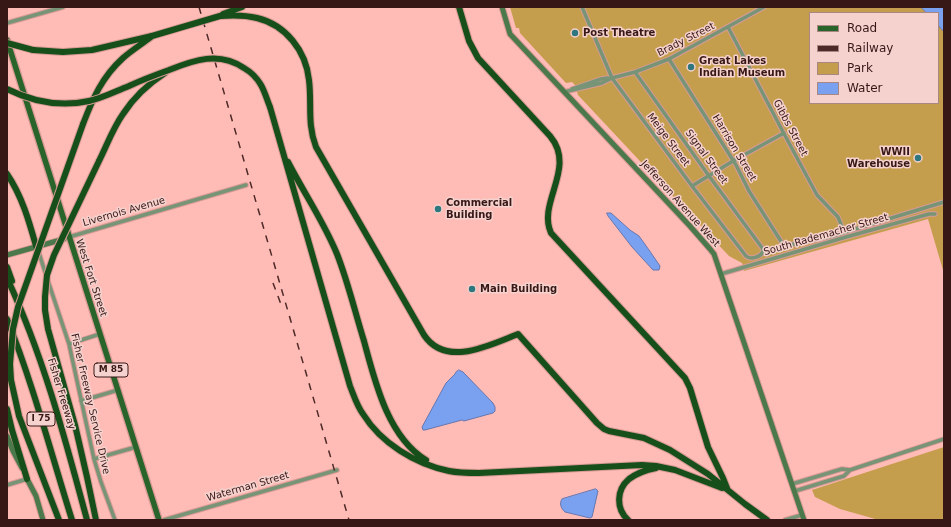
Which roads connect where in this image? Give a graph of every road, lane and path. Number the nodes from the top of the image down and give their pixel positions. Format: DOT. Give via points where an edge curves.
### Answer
graph roads {
  1 [pos="63,7"];
  2 [pos="242,7"];
  3 [pos="459,7"];
  4 [pos="502,7"];
  5 [pos="582,7"];
  6 [pos="764,7"];
  7 [pos="220,16"];
  8 [pos="7,23"];
  9 [pos="728,27"];
  10 [pos="152,36"];
  11 [pos="7,40"];
  12 [pos="7,43"];
  13 [pos="670,59"];
  14 [pos="169,70"];
  15 [pos="635,72"];
  16 [pos="612,78"];
  17 [pos="7,89"];
  18 [pos="564,92"];
  19 [pos="784,133"];
  20 [pos="281,148"];
  21 [pos="734,161"];
  22 [pos="7,174"];
  23 [pos="709,176"];
  24 [pos="246,185"];
  25 [pos="692,186"];
  26 [pos="944,202"];
  27 [pos="935,214"];
  28 [pos="844,232"];
  29 [pos="69,237"];
  30 [pos="36,246"];
  31 [pos="763,252"];
  32 [pos="9,254"];
  33 [pos="7,267"];
  34 [pos="721,274"];
  35 [pos="7,278"];
  36 [pos="18,302"];
  37 [pos="7,319"];
  38 [pos="100,334"];
  39 [pos="69,344"];
  40 [pos="118,390"];
  41 [pos="82,401"];
  42 [pos="7,409"];
  43 [pos="7,436"];
  44 [pos="944,439"];
  45 [pos="136,447"];
  46 [pos="94,459"];
  47 [pos="438,468"];
  48 [pos="666,468"];
  49 [pos="337,470"];
  50 [pos="850,470"];
  51 [pos="27,479"];
  52 [pos="792,484"];
  53 [pos="7,485"];
  54 [pos="727,490"];
  55 [pos="794,491"];
  56 [pos="803,517"];
  57 [pos="43,520"];
  58 [pos="59,520"];
  59 [pos="72,520"];
  60 [pos="87,520"];
  61 [pos="96,520"];
  62 [pos="116,520"];
  63 [pos="159,520"];
  64 [pos="164,520"];
  65 [pos="628,520"];
  66 [pos="767,520"];
  67 [pos="785,520"];
  1 -- 8 [label="street"];
  2 -- 7 [label="highway"];
  3 -- 54 [label="highway" via="468,41 478,58 555,142 559,169 548,214 551,233 685,378 708,447"];
  4 -- 18 [label="main road, Jefferson Avenue West" via="510,34"];
  5 -- 16 [label="street, Meige Street"];
  6 -- 9 [label="street, Brady Street"];
  7 -- 10 [label="highway, bridge"];
  7 -- 54 [label="highway" via="245,16 278,27 301,52 310,81 310,126 316,147 426,338 432,344 451,352 462,352 477,350 518,334 604,429 639,437 666,447"];
  9 -- 13 [label="street, Brady Street"];
  9 -- 19 [label="street, Gibbs Street"];
  10 -- 12 [label="highway, bridge" via="92,50 63,52 33,50"];
  10 -- 58 [label="highway, bridge" via="123,59 106,77 93,97 12,329 10,364 19,416"];
  11 -- 29 [label="main road, West Fort Street / M 85"];
  13 -- 15 [label="street, Brady Street"];
  13 -- 21 [label="street, Harrison Street"];
  14 -- 17 [label="highway, bridge" via="110,94 66,104 46,102"];
  14 -- 20 [label="highway, bridge" via="206,59 220,59 246,69 264,90"];
  14 -- 61 [label="highway, bridge" via="138,95 119,121 54,255 47,276 44,297 48,329 75,425"];
  15 -- 16 [label="street, Brady Street"];
  15 -- 23 [label="street, Signal Street"];
  16 -- 18 [label="street, Brady Street"];
  16 -- 25 [label="street, Meige Street"];
  18 -- 34 [label="main road, Jefferson Avenue West" via="710,249"];
  19 -- 21 [label="street"];
  19 -- 28 [label="street, Gibbs Street" via="817,195 838,217"];
  20 -- 47 [label="highway" via="332,244 355,309 380,396 391,419 408,447"];
  20 -- 47 [label="highway" via="357,404 375,431 385,440 407,455"];
  21 -- 23 [label="street"];
  21 -- 28 [label="street, Harrison Street" via="749,191 784,246"];
  22 -- 30 [label="highway" via="23,204"];
  23 -- 25 [label="street"];
  23 -- 31 [label="street, Signal Street"];
  24 -- 29 [label="street, Livernois Avenue"];
  25 -- 31 [label="street, Meige Street" via="747,258 761,255"];
  26 -- 28 [label="street"];
  27 -- 34 [label="street, South Rademacher Street" via="906,220"];
  29 -- 30 [label="main road, Livernois Avenue"];
  29 -- 38 [label="main road, West Fort Street / M 85"];
  30 -- 32 [label="main road, Livernois Avenue"];
  30 -- 39 [label="street, Fisher Freeway Service Drive"];
  33 -- 36 [label="highway"];
  34 -- 52 [label="main road, Jefferson Avenue West"];
  35 -- 36 [label="highway, Fisher Freeway / I 75"];
  36 -- 60 [label="highway, Fisher Freeway / I 75" via="45,375"];
  37 -- 59 [label="highway, I 75" via="29,380"];
  38 -- 39 [label="street"];
  38 -- 40 [label="main road, West Fort Street / M 85"];
  39 -- 41 [label="street, Fisher Freeway Service Drive"];
  40 -- 41 [label="street"];
  40 -- 45 [label="main road, West Fort Street / M 85"];
  41 -- 46 [label="street, Fisher Freeway Service Drive"];
  42 -- 51 [label="highway"];
  43 -- 51 [label="main road"];
  44 -- 50 [label="street"];
  45 -- 46 [label="street"];
  45 -- 63 [label="main road, West Fort Street / M 85"];
  46 -- 62 [label="street, Fisher Freeway Service Drive" via="100,482"];
  47 -- 48 [label="highway" via="471,473 636,465"];
  48 -- 54 [label="highway"];
  48 -- 65 [label="highway" via="640,472 624,484 619,495 619,504 622,514"];
  49 -- 64 [label="street, Waterman Street"];
  50 -- 52 [label="street" via="842,469"];
  50 -- 55 [label="street" via="844,476"];
  51 -- 53 [label="street"];
  51 -- 57 [label="main road" via="38,501"];
  52 -- 55 [label="main road, Jefferson Avenue West"];
  54 -- 66 [label="highway"];
  55 -- 56 [label="main road, Jefferson Avenue West"];
  56 -- 67 [label="street"];
}
